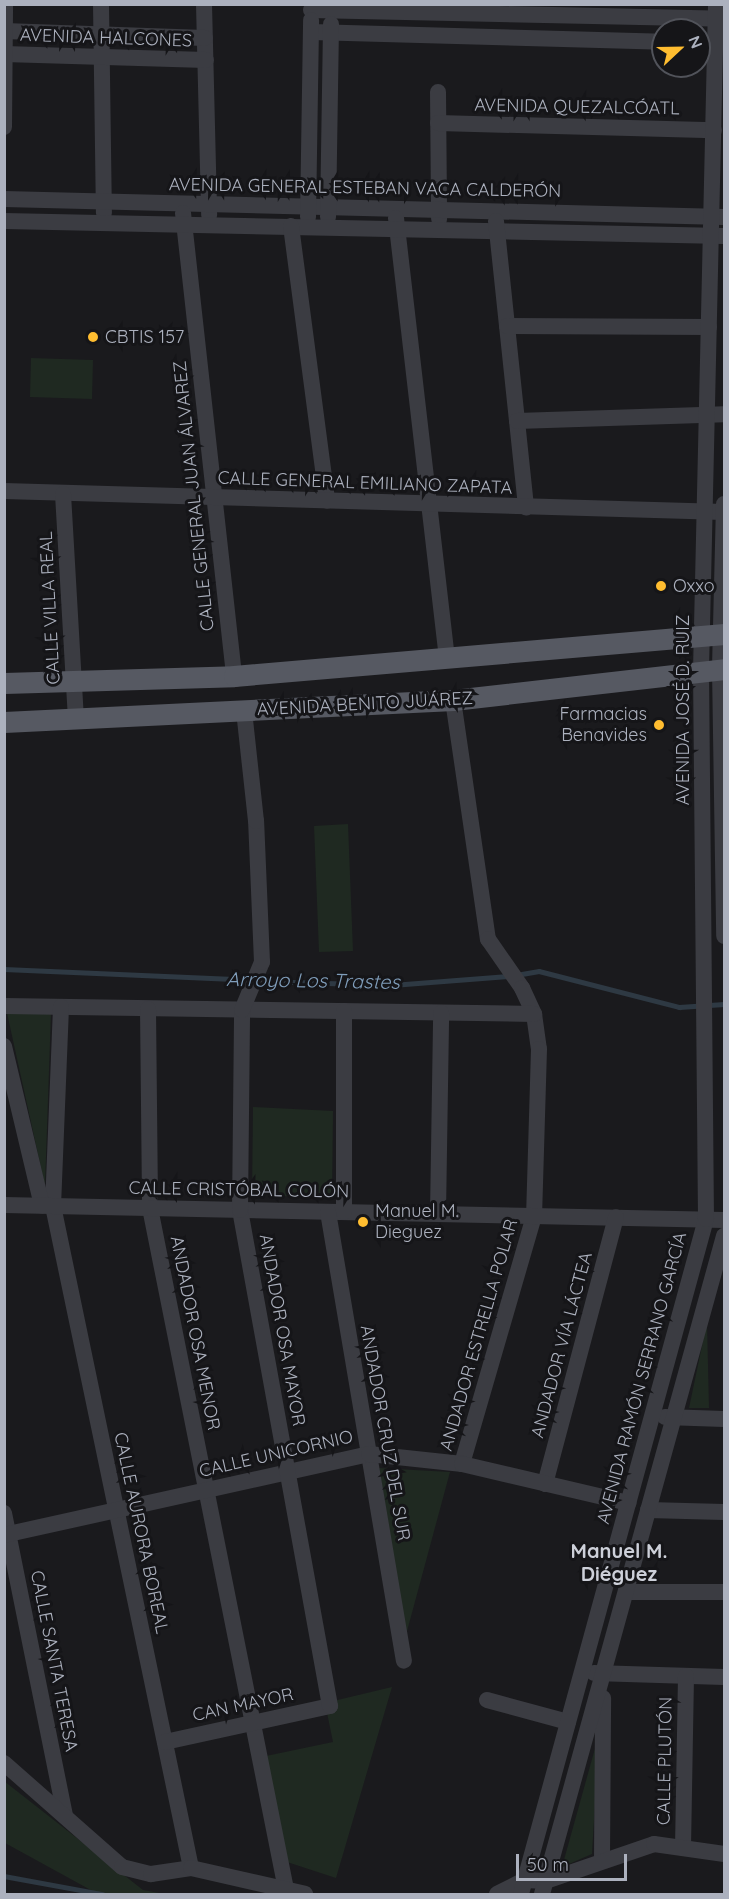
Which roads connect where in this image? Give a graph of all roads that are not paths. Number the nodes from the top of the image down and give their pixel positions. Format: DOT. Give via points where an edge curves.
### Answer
graph roads {
  1 [pos="5,4"];
  2 [pos="100,4"];
  3 [pos="204,4"];
  4 [pos="311,7"];
  5 [pos="332,8"];
  6 [pos="427,8"];
  7 [pos="527,10"];
  8 [pos="624,10"];
  9 [pos="719,14"];
  10 [pos="5,31"];
  11 [pos="311,32"];
  12 [pos="331,33"];
  13 [pos="101,34"];
  14 [pos="427,35"];
  15 [pos="206,38"];
  16 [pos="526,38"];
  17 [pos="623,41"];
  18 [pos="651,42"];
  19 [pos="713,43"];
  20 [pos="6,54"];
  21 [pos="101,57"];
  22 [pos="206,60"];
  23 [pos="438,92"];
  24 [pos="438,123"];
  25 [pos="4,127"];
  26 [pos="714,130"];
  27 [pos="4,199"];
  28 [pos="104,201"];
  29 [pos="182,203"];
  30 [pos="209,204"];
  31 [pos="308,207"];
  32 [pos="328,207"];
  33 [pos="395,209"];
  34 [pos="439,210"];
  35 [pos="495,211"];
  36 [pos="718,217"];
  37 [pos="4,220"];
  38 [pos="104,222"];
  39 [pos="184,224"];
  40 [pos="208,225"];
  41 [pos="299,226"];
  42 [pos="328,227"];
  43 [pos="397,228"];
  44 [pos="440,229"];
  45 [pos="497,231"];
  46 [pos="718,235"];
  47 [pos="507,326"];
  48 [pos="709,327"];
  49 [pos="707,414"];
  50 [pos="724,414"];
  51 [pos="517,421"];
  52 [pos="4,491"];
  53 [pos="63,494"];
  54 [pos="214,498"];
  55 [pos="327,501"];
  56 [pos="430,504"];
  57 [pos="724,504"];
  58 [pos="526,507"];
  59 [pos="705,512"];
  60 [pos="724,512"];
  61 [pos="716,635"];
  62 [pos="447,658"];
  63 [pos="715,670"];
  64 [pos="234,676"];
  65 [pos="4,683"];
  66 [pos="74,683"];
  67 [pos="453,700"];
  68 [pos="244,711"];
  69 [pos="76,720"];
  70 [pos="4,722"];
  71 [pos="723,771"];
  72 [pos="702,772"];
  73 [pos="724,936"];
  74 [pos="4,1006"];
  75 [pos="61,1007"];
  76 [pos="148,1008"];
  77 [pos="242,1010"];
  78 [pos="344,1011"];
  79 [pos="441,1013"];
  80 [pos="534,1014"];
  81 [pos="4,1046"];
  82 [pos="4,1205"];
  83 [pos="47,1206"];
  84 [pos="150,1208"];
  85 [pos="240,1210"];
  86 [pos="336,1212"];
  87 [pos="438,1214"];
  88 [pos="534,1216"];
  89 [pos="616,1217"];
  90 [pos="706,1219"];
  91 [pos="724,1220"];
  92 [pos="724,1236"];
  93 [pos="652,1417"];
  94 [pos="674,1418"];
  95 [pos="724,1419"];
  96 [pos="369,1454"];
  97 [pos="462,1464"];
  98 [pos="288,1472"];
  99 [pos="545,1484"];
  100 [pos="207,1490"];
  101 [pos="628,1503"];
  102 [pos="116,1510"];
  103 [pos="648,1510"];
  104 [pos="724,1512"];
  105 [pos="4,1514"];
  106 [pos="7,1534"];
  107 [pos="626,1592"];
  108 [pos="724,1592"];
  109 [pos="404,1661"];
  110 [pos="582,1673"];
  111 [pos="603,1673"];
  112 [pos="686,1676"];
  113 [pos="724,1677"];
  114 [pos="487,1700"];
  115 [pos="330,1706"];
  116 [pos="568,1722"];
  117 [pos="253,1723"];
  118 [pos="165,1742"];
  119 [pos="4,1763"];
  120 [pos="65,1816"];
  121 [pos="683,1848"];
  122 [pos="724,1854"];
  123 [pos="602,1859"];
  124 [pos="191,1868"];
  125 [pos="523,1887"];
  126 [pos="544,1888"];
  127 [pos="286,1889"];
  128 [pos="305,1894"];
  129 [pos="497,1894"];
  1 -- 10 [label="street"];
  2 -- 13 [label="street"];
  3 -- 15 [label="street"];
  4 -- 5 [label="street"];
  4 -- 11 [label="street"];
  5 -- 6 [label="street"];
  5 -- 12 [label="street"];
  6 -- 7 [label="street"];
  6 -- 14 [label="street"];
  7 -- 8 [label="street"];
  7 -- 16 [label="street"];
  8 -- 9 [label="street"];
  8 -- 17 [label="street"];
  9 -- 19 [label="street, AVENIDA JOSÉ D. RUIZ"];
  10 -- 13 [label="street, AVENIDA HALCONES"];
  10 -- 20 [label="street"];
  11 -- 12 [label="street"];
  11 -- 31 [label="street"];
  12 -- 14 [label="street"];
  12 -- 32 [label="street"];
  13 -- 15 [label="street, AVENIDA HALCONES"];
  13 -- 21 [label="street"];
  14 -- 16 [label="street"];
  15 -- 22 [label="street"];
  16 -- 17 [label="street"];
  17 -- 18 [label="street"];
  19 -- 26 [label="street, AVENIDA JOSÉ D. RUIZ"];
  20 -- 21 [label="street, AVENIDA HALCONES"];
  20 -- 25 [label="street"];
  21 -- 22 [label="street, AVENIDA HALCONES"];
  21 -- 28 [label="street"];
  22 -- 30 [label="street"];
  23 -- 24 [label="street"];
  24 -- 26 [label="street, AVENIDA QUEZALCÓATL"];
  24 -- 34 [label="street"];
  26 -- 36 [label="street, AVENIDA JOSÉ D. RUIZ"];
  27 -- 28 [label="street, AVENIDA GENERAL ESTEBAN VACA CALDERÓN"];
  28 -- 29 [label="street, AVENIDA GENERAL ESTEBAN VACA CALDERÓN"];
  28 -- 38 [label="street"];
  29 -- 30 [label="street, AVENIDA GENERAL ESTEBAN VACA CALDERÓN"];
  29 -- 39 [label="street, CALLE GENERAL JUAN ÁLVAREZ"];
  30 -- 31 [label="street, AVENIDA GENERAL ESTEBAN VACA CALDERÓN"];
  30 -- 40 [label="street"];
  31 -- 32 [label="street, AVENIDA GENERAL ESTEBAN VACA CALDERÓN"];
  31 -- 41 [label="street"];
  32 -- 33 [label="street, AVENIDA GENERAL ESTEBAN VACA CALDERÓN"];
  32 -- 42 [label="street"];
  33 -- 34 [label="street, AVENIDA GENERAL ESTEBAN VACA CALDERÓN"];
  33 -- 43 [label="street"];
  34 -- 35 [label="street, AVENIDA GENERAL ESTEBAN VACA CALDERÓN"];
  34 -- 44 [label="street"];
  35 -- 36 [label="street, AVENIDA GENERAL ESTEBAN VACA CALDERÓN"];
  35 -- 45 [label="street"];
  36 -- 46 [label="street, AVENIDA JOSÉ D. RUIZ"];
  37 -- 38 [label="street"];
  38 -- 39 [label="street"];
  39 -- 40 [label="street"];
  39 -- 54 [label="street, CALLE GENERAL JUAN ÁLVAREZ"];
  40 -- 41 [label="street"];
  41 -- 42 [label="street"];
  41 -- 55 [label="street"];
  42 -- 43 [label="street"];
  43 -- 44 [label="street"];
  43 -- 56 [label="street"];
  44 -- 45 [label="street"];
  45 -- 46 [label="street"];
  45 -- 47 [label="street"];
  46 -- 48 [label="street, AVENIDA JOSÉ D. RUIZ"];
  47 -- 48 [label="street"];
  47 -- 51 [label="street"];
  48 -- 49 [label="street, AVENIDA JOSÉ D. RUIZ"];
  49 -- 50 [label="street"];
  49 -- 51 [label="street"];
  49 -- 59 [label="street, AVENIDA JOSÉ D. RUIZ"];
  51 -- 58 [label="street"];
  52 -- 53 [label="street, CALLE GENERAL EMILIANO ZAPATA"];
  53 -- 54 [label="street, CALLE GENERAL EMILIANO ZAPATA"];
  53 -- 66 [label="street, CALLE VILLA REAL"];
  54 -- 55 [label="street, CALLE GENERAL EMILIANO ZAPATA"];
  54 -- 64 [label="street, CALLE GENERAL JUAN ÁLVAREZ"];
  55 -- 56 [label="street, CALLE GENERAL EMILIANO ZAPATA"];
  56 -- 58 [label="street, CALLE GENERAL EMILIANO ZAPATA"];
  56 -- 62 [label="street"];
  57 -- 60 [label="street, AVENIDA JOSÉ D. RUIZ"];
  58 -- 59 [label="street, CALLE GENERAL EMILIANO ZAPATA"];
  59 -- 60 [label="street, CALLE GENERAL EMILIANO ZAPATA"];
  59 -- 61 [label="street, AVENIDA JOSÉ D. RUIZ"];
  60 -- 61 [label="street, AVENIDA JOSÉ D. RUIZ"];
  61 -- 62 [label="main road, AVENIDA BENITO JUÁREZ"];
  61 -- 63 [label="street, AVENIDA JOSÉ D. RUIZ"];
  62 -- 64 [label="main road, AVENIDA BENITO JUÁREZ"];
  63 -- 67 [label="main road, AVENIDA BENITO JUÁREZ"];
  63 -- 71 [label="street, AVENIDA JOSÉ D. RUIZ"];
  63 -- 72 [label="street, AVENIDA JOSÉ D. RUIZ"];
  64 -- 66 [label="main road, AVENIDA BENITO JUÁREZ"];
  65 -- 66 [label="main road, AVENIDA BENITO JUÁREZ"];
  66 -- 69 [label="street, CALLE VILLA REAL"];
  67 -- 68 [label="main road, AVENIDA BENITO JUÁREZ"];
  67 -- 80 [label="street, ANDADOR ESTRELLA POLAR" via="488,939 522,988"];
  68 -- 69 [label="main road, AVENIDA BENITO JUÁREZ"];
  68 -- 77 [label="street" via="256,821 262,962"];
  69 -- 70 [label="main road, AVENIDA BENITO JUÁREZ"];
  71 -- 72 [label="street"];
  71 -- 73 [label="street, AVENIDA JOSÉ D. RUIZ"];
  72 -- 90 [label="street, AVENIDA JOSÉ D. RUIZ"];
  74 -- 75 [label="street"];
  75 -- 76 [label="street"];
  75 -- 83 [label="street"];
  76 -- 77 [label="street"];
  76 -- 84 [label="street, ANDADOR OSA MENOR"];
  77 -- 78 [label="street"];
  77 -- 85 [label="street, ANDADOR OSA MAYOR"];
  78 -- 79 [label="street"];
  78 -- 86 [label="street, ANDADOR CRUZ DEL SUR"];
  79 -- 80 [label="street"];
  79 -- 87 [label="street"];
  80 -- 88 [label="street, ANDADOR ESTRELLA POLAR" via="539,1048"];
  81 -- 83 [label="street, CALLE AURORA BOREAL"];
  82 -- 83 [label="street, CALLE CRISTÓBAL COLÓN"];
  83 -- 84 [label="street, CALLE CRISTÓBAL COLÓN"];
  83 -- 102 [label="street, CALLE AURORA BOREAL"];
  84 -- 85 [label="street, CALLE CRISTÓBAL COLÓN"];
  84 -- 100 [label="street, ANDADOR OSA MENOR"];
  85 -- 86 [label="street, CALLE CRISTÓBAL COLÓN"];
  85 -- 98 [label="street, ANDADOR OSA MAYOR"];
  86 -- 87 [label="street, CALLE CRISTÓBAL COLÓN"];
  86 -- 96 [label="street, ANDADOR CRUZ DEL SUR"];
  87 -- 88 [label="street, CALLE CRISTÓBAL COLÓN"];
  88 -- 89 [label="street, CALLE CRISTÓBAL COLÓN"];
  88 -- 97 [label="street, ANDADOR ESTRELLA POLAR"];
  89 -- 90 [label="street, CALLE CRISTÓBAL COLÓN"];
  89 -- 99 [label="street, ANDADOR VÍA LÁCTEA"];
  90 -- 91 [label="street, CALLE CRISTÓBAL COLÓN"];
  90 -- 93 [label="street, AVENIDA RAMÓN SERRANO GARCÍA"];
  92 -- 94 [label="street"];
  93 -- 94 [label="street"];
  93 -- 101 [label="street, AVENIDA RAMÓN SERRANO GARCÍA"];
  94 -- 95 [label="street"];
  94 -- 103 [label="street"];
  96 -- 97 [label="street, CALLE UNICORNIO"];
  96 -- 98 [label="street, CALLE UNICORNIO"];
  96 -- 109 [label="street, ANDADOR CRUZ DEL SUR"];
  97 -- 99 [label="street, CALLE UNICORNIO"];
  98 -- 100 [label="street, CALLE UNICORNIO"];
  98 -- 115 [label="street, ANDADOR OSA MAYOR"];
  99 -- 101 [label="street, CALLE UNICORNIO"];
  100 -- 102 [label="street, CALLE UNICORNIO"];
  100 -- 117 [label="street, ANDADOR OSA MENOR"];
  101 -- 110 [label="street, AVENIDA RAMÓN SERRANO GARCÍA"];
  102 -- 106 [label="street, CALLE UNICORNIO"];
  102 -- 118 [label="street, CALLE AURORA BOREAL"];
  103 -- 104 [label="street"];
  103 -- 107 [label="street"];
  105 -- 106 [label="street, CALLE SANTA TERESA"];
  106 -- 120 [label="street, CALLE SANTA TERESA"];
  107 -- 108 [label="street"];
  107 -- 111 [label="street"];
  110 -- 111 [label="street"];
  110 -- 116 [label="street, AVENIDA RAMÓN SERRANO GARCÍA"];
  111 -- 112 [label="street"];
  111 -- 123 [label="street"];
  111 -- 126 [label="street"];
  112 -- 113 [label="street"];
  112 -- 121 [label="street, CALLE PLUTÓN"];
  114 -- 116 [label="street"];
  115 -- 117 [label="street, CAN MAYOR"];
  116 -- 125 [label="street, AVENIDA RAMÓN SERRANO GARCÍA"];
  117 -- 118 [label="street, CAN MAYOR"];
  117 -- 127 [label="street, ANDADOR OSA MENOR"];
  118 -- 124 [label="street, CALLE AURORA BOREAL"];
  119 -- 120 [label="street"];
  120 -- 124 [label="street" via="122,1867 151,1874"];
  121 -- 122 [label="street"];
  121 -- 123 [label="street" via="654,1844"];
  123 -- 126 [label="street"];
  124 -- 127 [label="street"];
  125 -- 126 [label="street"];
  125 -- 129 [label="street"];
  127 -- 128 [label="street"];
}
